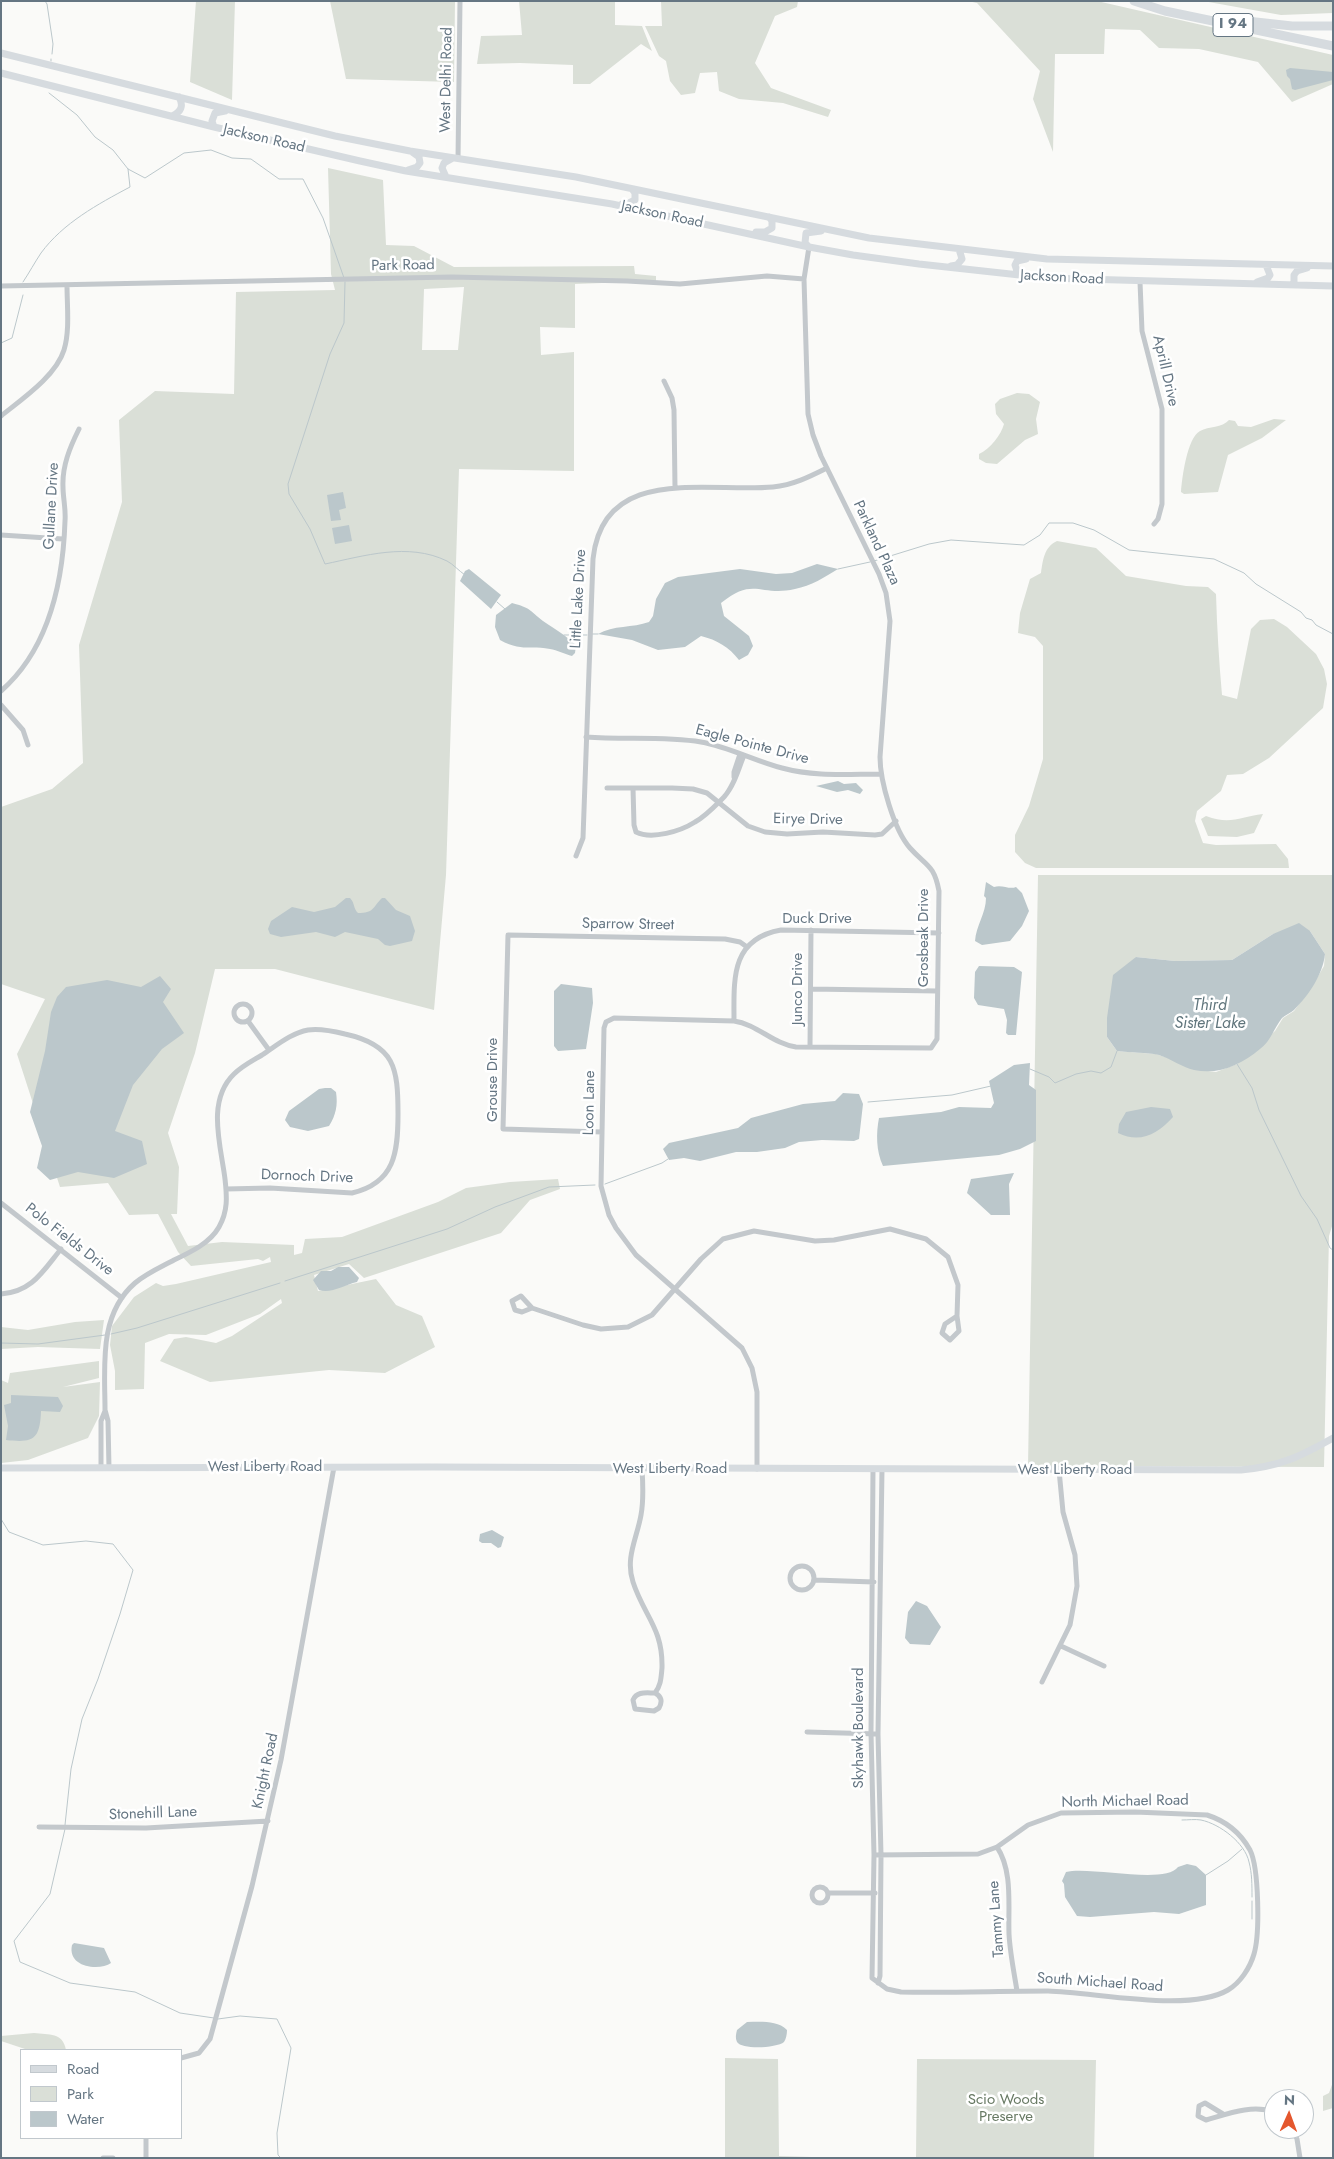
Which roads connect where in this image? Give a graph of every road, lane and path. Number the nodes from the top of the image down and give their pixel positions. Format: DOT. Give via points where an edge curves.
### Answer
graph roads {
  1 [pos="460,1"];
  2 [pos="1134,1"];
  3 [pos="1142,1"];
  4 [pos="1333,26"];
  5 [pos="1333,46"];
  6 [pos="1,54"];
  7 [pos="1,73"];
  8 [pos="178,97"];
  9 [pos="232,111"];
  10 [pos="171,116"];
  11 [pos="214,127"];
  12 [pos="410,151"];
  13 [pos="456,159"];
  14 [pos="406,171"];
  15 [pos="446,177"];
  16 [pos="632,189"];
  17 [pos="612,204"];
  18 [pos="769,217"];
  19 [pos="831,230"];
  20 [pos="738,232"];
  21 [pos="809,248"];
  22 [pos="960,249"];
  23 [pos="1046,258"];
  24 [pos="1266,266"];
  25 [pos="1317,266"];
  26 [pos="1333,266"];
  27 [pos="946,268"];
  28 [pos="1023,276"];
  29 [pos="804,279"];
  30 [pos="1140,282"];
  31 [pos="1246,284"];
  32 [pos="1294,284"];
  33 [pos="67,285"];
  34 [pos="1,286"];
  35 [pos="1333,286"];
  36 [pos="664,381"];
  37 [pos="1,416"];
  38 [pos="79,429"];
  39 [pos="827,468"];
  40 [pos="675,488"];
  41 [pos="1154,524"];
  42 [pos="1,536"];
  43 [pos="63,539"];
  44 [pos="1,691"];
  45 [pos="1,706"];
  46 [pos="586,737"];
  47 [pos="28,745"];
  48 [pos="742,755"];
  49 [pos="881,774"];
  50 [pos="607,788"];
  51 [pos="633,788"];
  52 [pos="717,802"];
  53 [pos="896,821"];
  54 [pos="576,856"];
  55 [pos="811,930"];
  56 [pos="939,933"];
  57 [pos="508,935"];
  58 [pos="746,946"];
  59 [pos="811,989"];
  60 [pos="937,991"];
  61 [pos="734,1020"];
  62 [pos="248,1021"];
  63 [pos="937,1039"];
  64 [pos="810,1047"];
  65 [pos="269,1050"];
  66 [pos="602,1132"];
  67 [pos="226,1189"];
  68 [pos="1,1204"];
  69 [pos="61,1249"];
  70 [pos="676,1290"];
  71 [pos="1,1294"];
  72 [pos="122,1298"];
  73 [pos="532,1308"];
  74 [pos="957,1316"];
  75 [pos="1333,1438"];
  76 [pos="334,1467"];
  77 [pos="1,1468"];
  78 [pos="105,1468"];
  79 [pos="642,1469"];
  80 [pos="757,1469"];
  81 [pos="873,1469"];
  82 [pos="882,1469"];
  83 [pos="1059,1470"];
  84 [pos="815,1580"];
  85 [pos="872,1582"];
  86 [pos="880,1582"];
  87 [pos="1061,1646"];
  88 [pos="1104,1666"];
  89 [pos="1042,1682"];
  90 [pos="655,1693"];
  91 [pos="807,1732"];
  92 [pos="871,1733"];
  93 [pos="878,1734"];
  94 [pos="268,1821"];
  95 [pos="39,1827"];
  96 [pos="997,1847"];
  97 [pos="874,1855"];
  98 [pos="881,1855"];
  99 [pos="830,1893"];
  100 [pos="872,1893"];
  101 [pos="880,1893"];
  102 [pos="1256,1941"];
  103 [pos="878,1983"];
  104 [pos="1016,1991"];
  105 [pos="182,2058"];
  106 [pos="1264,2109"];
  107 [pos="1223,2114"];
  108 [pos="146,2139"];
  109 [pos="1297,2139"];
  110 [pos="103,2158"];
  111 [pos="113,2158"];
  112 [pos="146,2158"];
  113 [pos="1300,2158"];
  1 -- 13 [label="street, West Delhi Road"];
  2 -- 5 [label="highway, I 94"];
  3 -- 4 [label="highway" via="1264,24"];
  6 -- 8 [label="main road, Jackson Road"];
  7 -- 10 [label="main road, Jackson Road"];
  8 -- 9 [label="main road, Jackson Road"];
  8 -- 10 [label="main road" via="182,109"];
  9 -- 11 [label="main road" via="215,113"];
  9 -- 12 [label="main road, Jackson Road"];
  10 -- 11 [label="main road, Jackson Road"];
  11 -- 14 [label="main road, Jackson Road"];
  12 -- 13 [label="main road, Jackson Road"];
  12 -- 14 [label="main road" via="419,157 420,163"];
  13 -- 15 [label="main road" via="444,163 442,168"];
  13 -- 16 [label="main road, Jackson Road"];
  14 -- 15 [label="main road, Jackson Road"];
  15 -- 17 [label="main road, Jackson Road"];
  16 -- 17 [label="main road" via="636,197 632,202"];
  16 -- 18 [label="main road, Jackson Road"];
  17 -- 20 [label="main road, Jackson Road"];
  18 -- 19 [label="main road, Jackson Road"];
  18 -- 20 [label="main road" via="773,225 769,231"];
  19 -- 21 [label="main road" via="806,233 805,243"];
  19 -- 22 [label="main road, Jackson Road"];
  20 -- 21 [label="main road, Jackson Road"];
  21 -- 27 [label="main road, Jackson Road"];
  21 -- 29 [label="street, Parkland Plaza"];
  22 -- 23 [label="main road, Jackson Road"];
  22 -- 27 [label="main road" via="961,263"];
  23 -- 24 [label="main road, Jackson Road"];
  23 -- 28 [label="main road" via="1017,261 1015,268"];
  24 -- 25 [label="main road, Jackson Road"];
  24 -- 31 [label="main road" via="1270,271 1268,278"];
  25 -- 26 [label="main road, Jackson Road"];
  25 -- 32 [label="main road" via="1297,271"];
  27 -- 28 [label="main road, Jackson Road"];
  28 -- 30 [label="main road, Jackson Road"];
  29 -- 33 [label="street, Park Road" via="767,276 680,284 452,277"];
  29 -- 39 [label="street, Parkland Plaza" via="807,407 813,435"];
  30 -- 31 [label="main road, Jackson Road"];
  30 -- 41 [label="street, Aprill Drive" via="1142,331 1162,409 1162,504"];
  31 -- 32 [label="main road, Jackson Road"];
  32 -- 35 [label="main road, Jackson Road"];
  33 -- 34 [label="street, Park Road"];
  33 -- 37 [label="street" via="67,336 59,361 51,373"];
  36 -- 40 [label="street" via="674,410"];
  38 -- 43 [label="street, Gullane Drive" via="63,473 66,520"];
  39 -- 40 [label="street, Little Lake Drive" via="798,482 774,486"];
  39 -- 49 [label="street, Parkland Plaza" via="886,593 890,622"];
  40 -- 46 [label="street, Little Lake Drive" via="628,499 598,530 593,559"];
  42 -- 43 [label="street"];
  43 -- 44 [label="street, Gullane Drive" via="55,597 40,641 12,681"];
  45 -- 47 [label="street" via="22,730"];
  46 -- 48 [label="street, Eagle Pointe Drive" via="703,742"];
  46 -- 54 [label="street, Little Lake Drive" via="583,838"];
  48 -- 49 [label="street, Eagle Pointe Drive" via="800,773"];
  48 -- 52 [label="street" via="724,797"];
  49 -- 53 [label="street, Parkland Plaza"];
  50 -- 51 [label="street, Eirye Drive"];
  51 -- 52 [label="street, Eirye Drive" via="693,789 707,793"];
  51 -- 52 [label="street" via="634,825 636,832 643,835 661,834 695,822"];
  52 -- 53 [label="street, Eirye Drive" via="748,826 765,832 875,835 882,834"];
  53 -- 56 [label="street, Grosbeak Drive" via="910,848 936,875"];
  55 -- 56 [label="street, Duck Drive"];
  55 -- 58 [label="street, Duck Drive" via="774,931"];
  55 -- 59 [label="street, Junco Drive"];
  56 -- 60 [label="street, Grosbeak Drive"];
  57 -- 58 [label="street, Sparrow Street" via="725,939"];
  57 -- 66 [label="street, Grouse Drive" via="503,1129"];
  58 -- 61 [label="street" via="735,972"];
  59 -- 60 [label="street"];
  59 -- 64 [label="street, Junco Drive"];
  60 -- 63 [label="street, Grosbeak Drive"];
  61 -- 64 [label="street, Loon Lane" via="783,1045"];
  61 -- 66 [label="street, Loon Lane" via="614,1018 606,1022"];
  62 -- 65 [label="street"];
  63 -- 64 [label="street, Loon Lane" via="931,1048"];
  65 -- 67 [label="street, Dornoch Drive" via="232,1076 220,1095 218,1123"];
  65 -- 67 [label="street, Dornoch Drive" via="294,1034 320,1029 362,1038 381,1048 395,1070 398,1086 398,1143 393,1164 376,1184 352,1192"];
  66 -- 70 [label="street, Loon Lane" via="601,1186 609,1215 636,1255"];
  67 -- 72 [label="street, Dornoch Drive" via="223,1220 208,1240 147,1274"];
  68 -- 69 [label="street, Polo Fields Drive"];
  69 -- 71 [label="street" via="26,1288"];
  69 -- 72 [label="street, Polo Fields Drive"];
  70 -- 73 [label="street" via="652,1315 628,1327 601,1329"];
  70 -- 74 [label="street" via="701,1259 723,1239 754,1231 815,1241 834,1240 890,1228 926,1238 948,1257 958,1285"];
  70 -- 80 [label="street, Loon Lane" via="742,1348 752,1368 756,1392"];
  72 -- 78 [label="street, Dornoch Drive" via="106,1332 105,1410 108,1421"];
  73 -- 73 [label="street" via="521,1296 512,1301 515,1310 522,1312"];
  74 -- 74 [label="street" via="946,1324 942,1333 950,1340 959,1331"];
  75 -- 83 [label="main road, West Liberty Road" via="1287,1462 1261,1468"];
  76 -- 78 [label="main road, West Liberty Road"];
  76 -- 79 [label="main road, West Liberty Road"];
  76 -- 94 [label="street, Knight Road" via="296,1688"];
  77 -- 78 [label="main road, West Liberty Road"];
  79 -- 80 [label="main road, West Liberty Road"];
  79 -- 90 [label="street" via="641,1514 630,1566 633,1581 661,1643 661,1678"];
  80 -- 81 [label="main road, West Liberty Road"];
  81 -- 82 [label="main road, West Liberty Road"];
  81 -- 85 [label="street, Skyhawk Boulevard"];
  82 -- 83 [label="main road, West Liberty Road"];
  82 -- 86 [label="street, Skyhawk Boulevard"];
  83 -- 87 [label="street" via="1063,1512 1077,1574 1072,1619"];
  84 -- 84 [label="street" via="803,1565 790,1572 798,1590 808,1589"];
  84 -- 85 [label="street"];
  85 -- 86 [label="street"];
  85 -- 92 [label="street, Skyhawk Boulevard"];
  86 -- 93 [label="street, Skyhawk Boulevard"];
  87 -- 88 [label="street"];
  87 -- 89 [label="street"];
  90 -- 90 [label="street" via="635,1695 635,1709 654,1711 659,1708 661,1700"];
  91 -- 92 [label="street"];
  92 -- 93 [label="street"];
  92 -- 97 [label="street, Skyhawk Boulevard"];
  93 -- 98 [label="street, Skyhawk Boulevard"];
  94 -- 95 [label="street, Stonehill Lane" via="146,1828"];
  94 -- 105 [label="street, Knight Road" via="210,2039 199,2053"];
  96 -- 98 [label="street, North Michael Road" via="969,1855"];
  96 -- 102 [label="street, North Michael Road" via="1028,1825 1061,1813 1196,1814 1216,1818 1241,1836 1252,1857 1256,1878"];
  96 -- 104 [label="street, Tammy Lane" via="1004,1862 1008,1891"];
  97 -- 98 [label="street, North Michael Road"];
  97 -- 100 [label="street, Skyhawk Boulevard"];
  98 -- 101 [label="street, Skyhawk Boulevard"];
  99 -- 100 [label="street"];
  100 -- 101 [label="street"];
  100 -- 103 [label="street, Skyhawk Boulevard" via="872,1978"];
  101 -- 103 [label="street, Skyhawk Boulevard"];
  102 -- 104 [label="street, South Michael Road" via="1254,1956 1240,1981 1228,1990 1200,1999 1148,2000 1076,1992"];
  103 -- 104 [label="street, South Michael Road" via="893,1991 910,1992"];
  106 -- 107 [label="street"];
  107 -- 107 [label="street" via="1205,2103 1198,2110 1198,2116 1206,2120"];
  108 -- 112 [label="street"];
  109 -- 113 [label="street"];
  110 -- 111 [label="street"];
}
